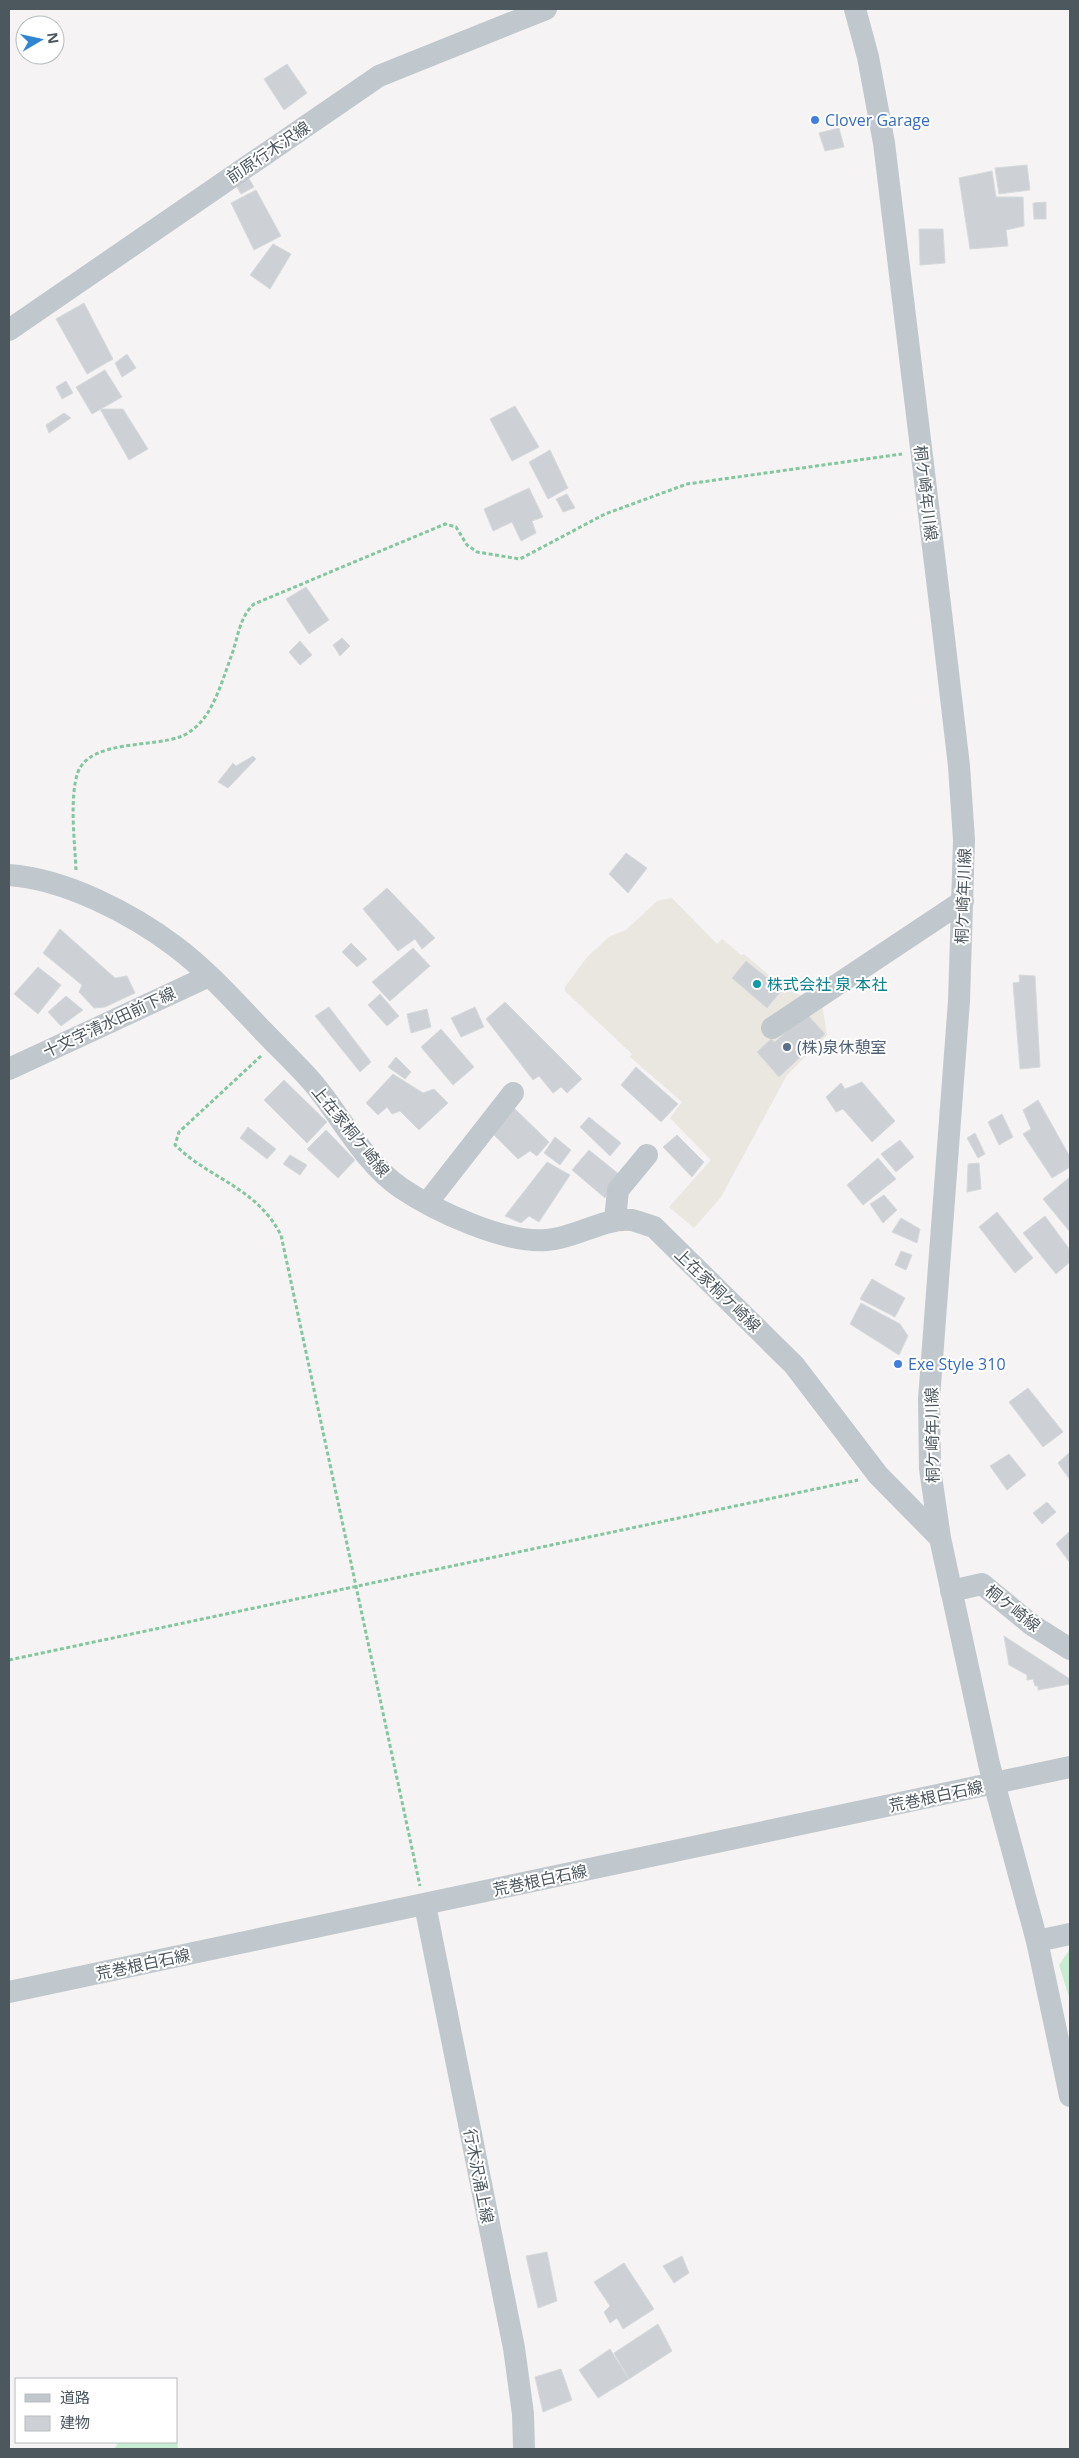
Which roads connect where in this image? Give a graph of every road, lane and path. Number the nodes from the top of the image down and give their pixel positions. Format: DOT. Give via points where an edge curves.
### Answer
graph roads {
  1 [pos="546,9"];
  2 [pos="856,9"];
  3 [pos="9,330"];
  4 [pos="920,451"];
  5 [pos="9,875"];
  6 [pos="77,890"];
  7 [pos="964,901"];
  8 [pos="209,976"];
  9 [pos="772,1028"];
  10 [pos="275,1044"];
  11 [pos="9,1069"];
  12 [pos="514,1093"];
  13 [pos="647,1155"];
  14 [pos="427,1202"];
  15 [pos="615,1220"];
  16 [pos="878,1475"];
  17 [pos="940,1538"];
  18 [pos="356,1588"];
  19 [pos="951,1591"];
  20 [pos="1070,1649"];
  21 [pos="9,1660"];
  22 [pos="1070,1767"];
  23 [pos="994,1784"];
  24 [pos="425,1904"];
  25 [pos="1070,1934"];
  26 [pos="1037,1941"];
  27 [pos="9,1992"];
  28 [pos="1070,2096"];
  29 [pos="524,2449"];
  1 -- 3 [label="street, 前原行木沢線" via="379,76"];
  2 -- 4 [label="street, 桐ケ崎年川線" via="884,143"];
  4 -- 6 [label="path" via="687,484 605,514 520,559 477,552 467,545 456,527 445,524 254,604 246,610 208,713 196,728 181,737 102,752 89,757 78,772 74,805"];
  4 -- 7 [label="street, 桐ケ崎年川線" via="959,766"];
  5 -- 6 [label="street, 上在家桐ケ崎線"];
  6 -- 8 [label="street, 上在家桐ケ崎線" via="176,947"];
  7 -- 9 [label="street"];
  7 -- 17 [label="street, 桐ケ崎年川線" via="930,1399 930,1469"];
  8 -- 10 [label="street, 上在家桐ケ崎線"];
  8 -- 11 [label="street, 十文字清水田前下線"];
  10 -- 14 [label="street, 上在家桐ケ崎線" via="317,1087 383,1174"];
  10 -- 18 [label="path" via="179,1132 174,1145 254,1199 271,1216 281,1234"];
  12 -- 14 [label="street"];
  13 -- 15 [label="street" via="618,1190"];
  14 -- 15 [label="street, 上在家桐ケ崎線" via="446,1213 513,1238 548,1240"];
  15 -- 16 [label="street, 上在家桐ケ崎線" via="632,1220 654,1227 794,1365"];
  16 -- 17 [label="street, 上在家桐ケ崎線"];
  16 -- 18 [label="path"];
  17 -- 19 [label="street, 桐ケ崎年川線"];
  18 -- 21 [label="path"];
  18 -- 24 [label="path"];
  19 -- 20 [label="street, 桐ケ崎線" via="982,1584 1032,1625"];
  19 -- 23 [label="street, 桐ケ崎年川線"];
  22 -- 23 [label="street, 荒巻根白石線"];
  23 -- 24 [label="street, 荒巻根白石線"];
  23 -- 26 [label="street, 桐ケ崎年川線"];
  24 -- 27 [label="street, 荒巻根白石線"];
  24 -- 29 [label="street, 行木沢涌上線" via="514,2348"];
  25 -- 26 [label="street"];
  26 -- 28 [label="street, 桐ケ崎年川線"];
}
